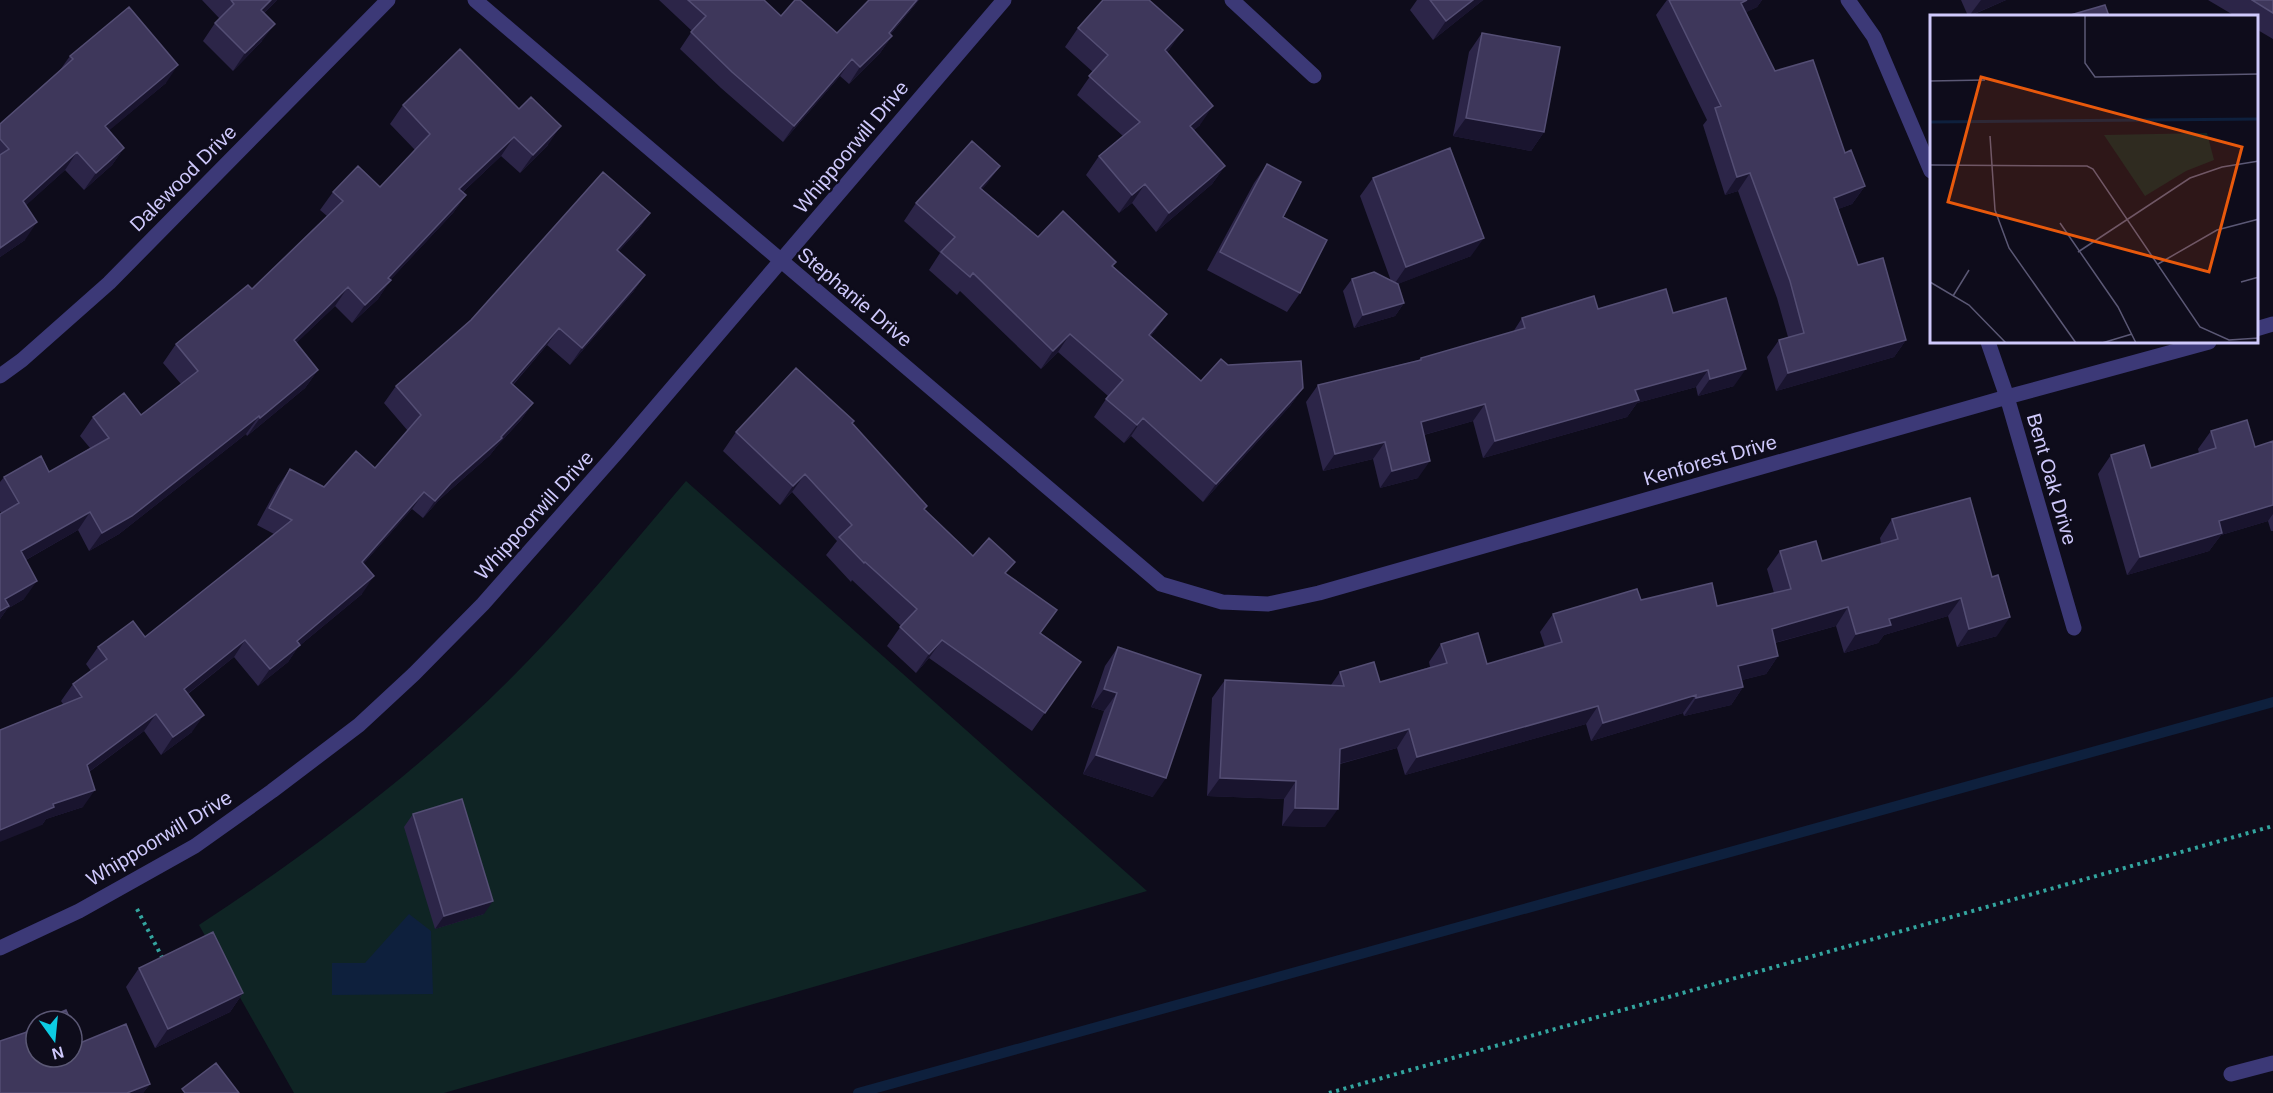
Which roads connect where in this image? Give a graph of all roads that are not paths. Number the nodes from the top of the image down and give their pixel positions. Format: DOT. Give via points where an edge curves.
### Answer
graph roads {
  1 [pos="388,0"];
  2 [pos="475,0"];
  3 [pos="1004,0"];
  4 [pos="1232,0"];
  5 [pos="1848,0"];
  6 [pos="1314,76"];
  7 [pos="1930,169"];
  8 [pos="781,262"];
  9 [pos="2273,324"];
  10 [pos="2258,328"];
  11 [pos="1989,344"];
  12 [pos="2202,344"];
  13 [pos="0,376"];
  14 [pos="2007,397"];
  15 [pos="1222,602"];
  16 [pos="2074,628"];
  17 [pos="0,948"];
  18 [pos="2273,1062"];
  19 [pos="2231,1074"];
  1 -- 13 [label="street, Dalewood Drive" via="109,283"];
  2 -- 8 [label="street, Stephanie Drive"];
  3 -- 8 [label="street, Whippoorwill Drive"];
  4 -- 6 [label="street"];
  5 -- 7 [label="street" via="1874,37"];
  8 -- 15 [label="street, Stephanie Drive" via="1161,584"];
  8 -- 17 [label="street, Whippoorwill Drive" via="483,604 358,724 195,846 125,887"];
  9 -- 10 [label="street"];
  11 -- 14 [label="street, Bent Oak Drive"];
  12 -- 14 [label="street, Kenforest Drive"];
  14 -- 15 [label="street, Kenforest Drive" via="1319,593 1268,604"];
  14 -- 16 [label="street, Bent Oak Drive"];
  18 -- 19 [label="street"];
}
